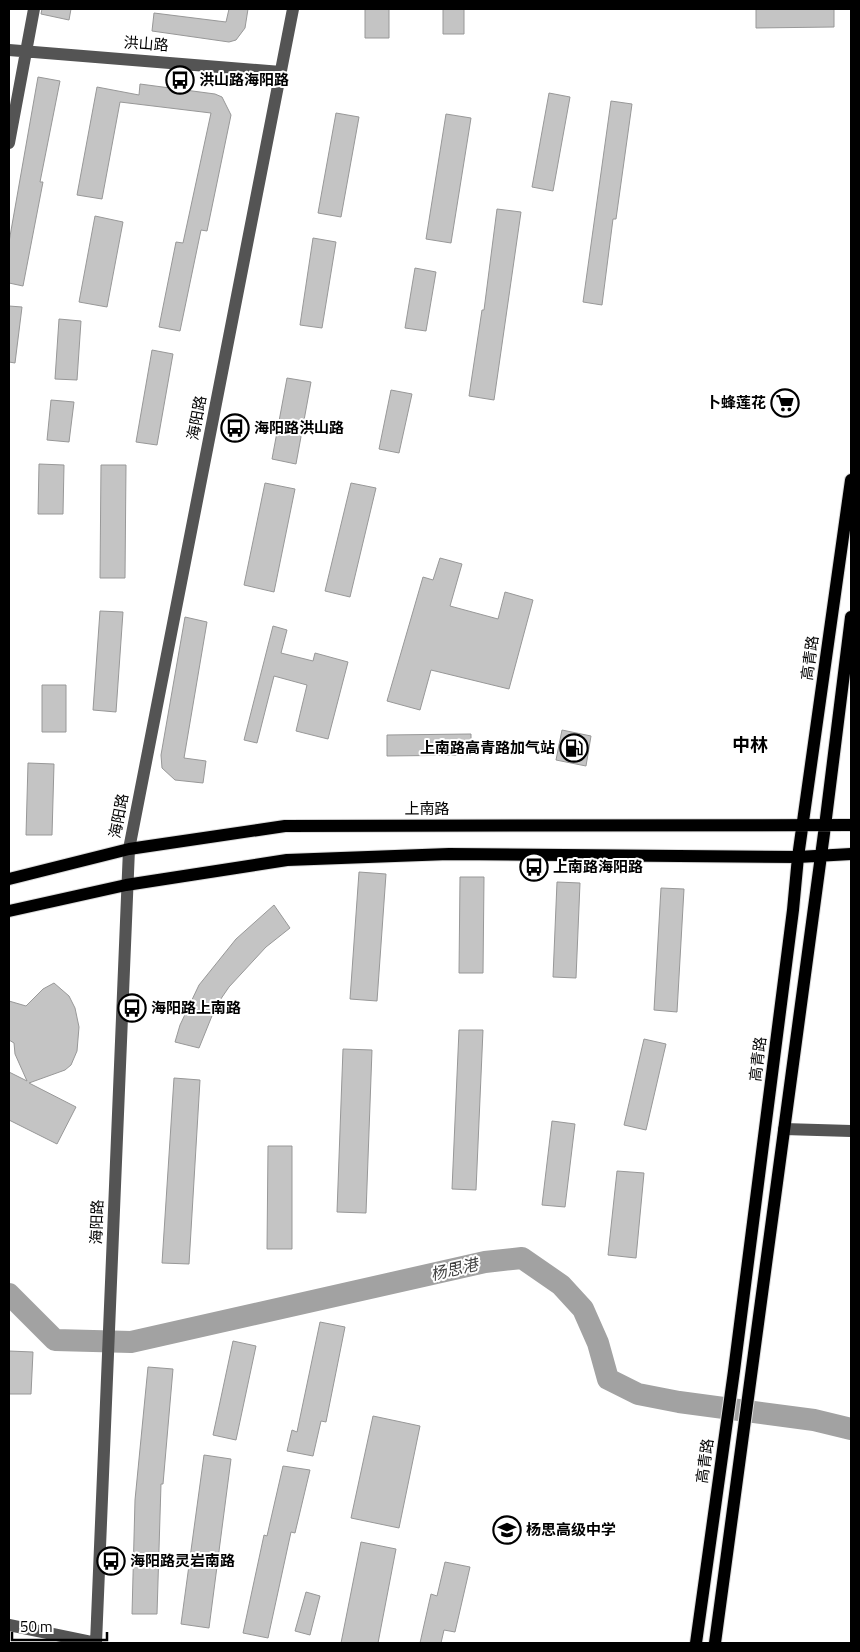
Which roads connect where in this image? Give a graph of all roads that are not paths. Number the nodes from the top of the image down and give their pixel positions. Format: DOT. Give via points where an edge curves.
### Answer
graph roads {
  1 [pos="34,9"];
  2 [pos="293,9"];
  3 [pos="9,50"];
  4 [pos="27,52"];
  5 [pos="281,72"];
  6 [pos="9,143"];
  7 [pos="851,480"];
  8 [pos="851,617"];
  9 [pos="803,824"];
  10 [pos="851,825"];
  11 [pos="825,826"];
  12 [pos="129,849"];
  13 [pos="851,854"];
  14 [pos="821,855"];
  15 [pos="798,857"];
  16 [pos="9,879"];
  17 [pos="126,885"];
  18 [pos="9,911"];
  19 [pos="784,1129"];
  20 [pos="851,1131"];
  21 [pos="9,1625"];
  22 [pos="96,1643"];
  23 [pos="696,1643"];
  24 [pos="715,1643"];
  1 -- 4 [label="street"];
  2 -- 5 [label="street, 海阳路"];
  3 -- 4 [label="street, 洪山路"];
  4 -- 5 [label="street, 洪山路"];
  4 -- 6 [label="street"];
  5 -- 12 [label="street, 海阳路"];
  7 -- 9 [label="main road, 高青路"];
  8 -- 11 [label="main road"];
  9 -- 11 [label="main road, 上南路"];
  9 -- 12 [label="main road, 上南路" via="285,826"];
  9 -- 15 [label="main road, 高青路"];
  10 -- 11 [label="main road, 上南路"];
  11 -- 14 [label="main road"];
  12 -- 16 [label="main road, 上南路"];
  12 -- 17 [label="street, 海阳路"];
  13 -- 14 [label="main road"];
  14 -- 15 [label="main road"];
  14 -- 19 [label="main road"];
  15 -- 17 [label="main road" via="449,854 287,860"];
  15 -- 23 [label="main road, 高青路" via="734,1371"];
  17 -- 18 [label="main road"];
  17 -- 22 [label="street, 海阳路"];
  19 -- 20 [label="street"];
  19 -- 24 [label="main road"];
  21 -- 22 [label="street"];
}
